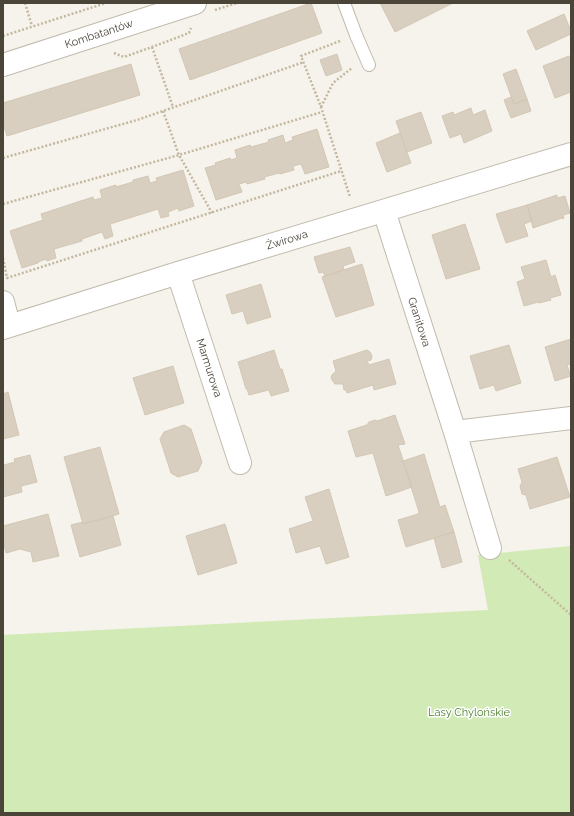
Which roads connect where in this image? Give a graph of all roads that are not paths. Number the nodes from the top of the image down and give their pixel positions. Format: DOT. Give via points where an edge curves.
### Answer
graph roads {
  1 [pos="195,3"];
  2 [pos="344,3"];
  3 [pos="367,61"];
  4 [pos="3,65"];
  5 [pos="571,155"];
  6 [pos="384,211"];
  7 [pos="178,273"];
  8 [pos="3,302"];
  9 [pos="6,326"];
  10 [pos="571,418"];
  11 [pos="455,432"];
  12 [pos="240,463"];
  13 [pos="490,548"];
  1 -- 4 [label="street, Kombatantów"];
  2 -- 3 [label="lane"];
  5 -- 6 [label="street, Żwirowa"];
  6 -- 7 [label="street, Żwirowa"];
  6 -- 11 [label="street, Granitowa"];
  7 -- 9 [label="street, Żwirowa"];
  7 -- 12 [label="street, Marmurowa"];
  8 -- 9 [label="street"];
  10 -- 11 [label="street"];
  11 -- 13 [label="street, Granitowa"];
}
